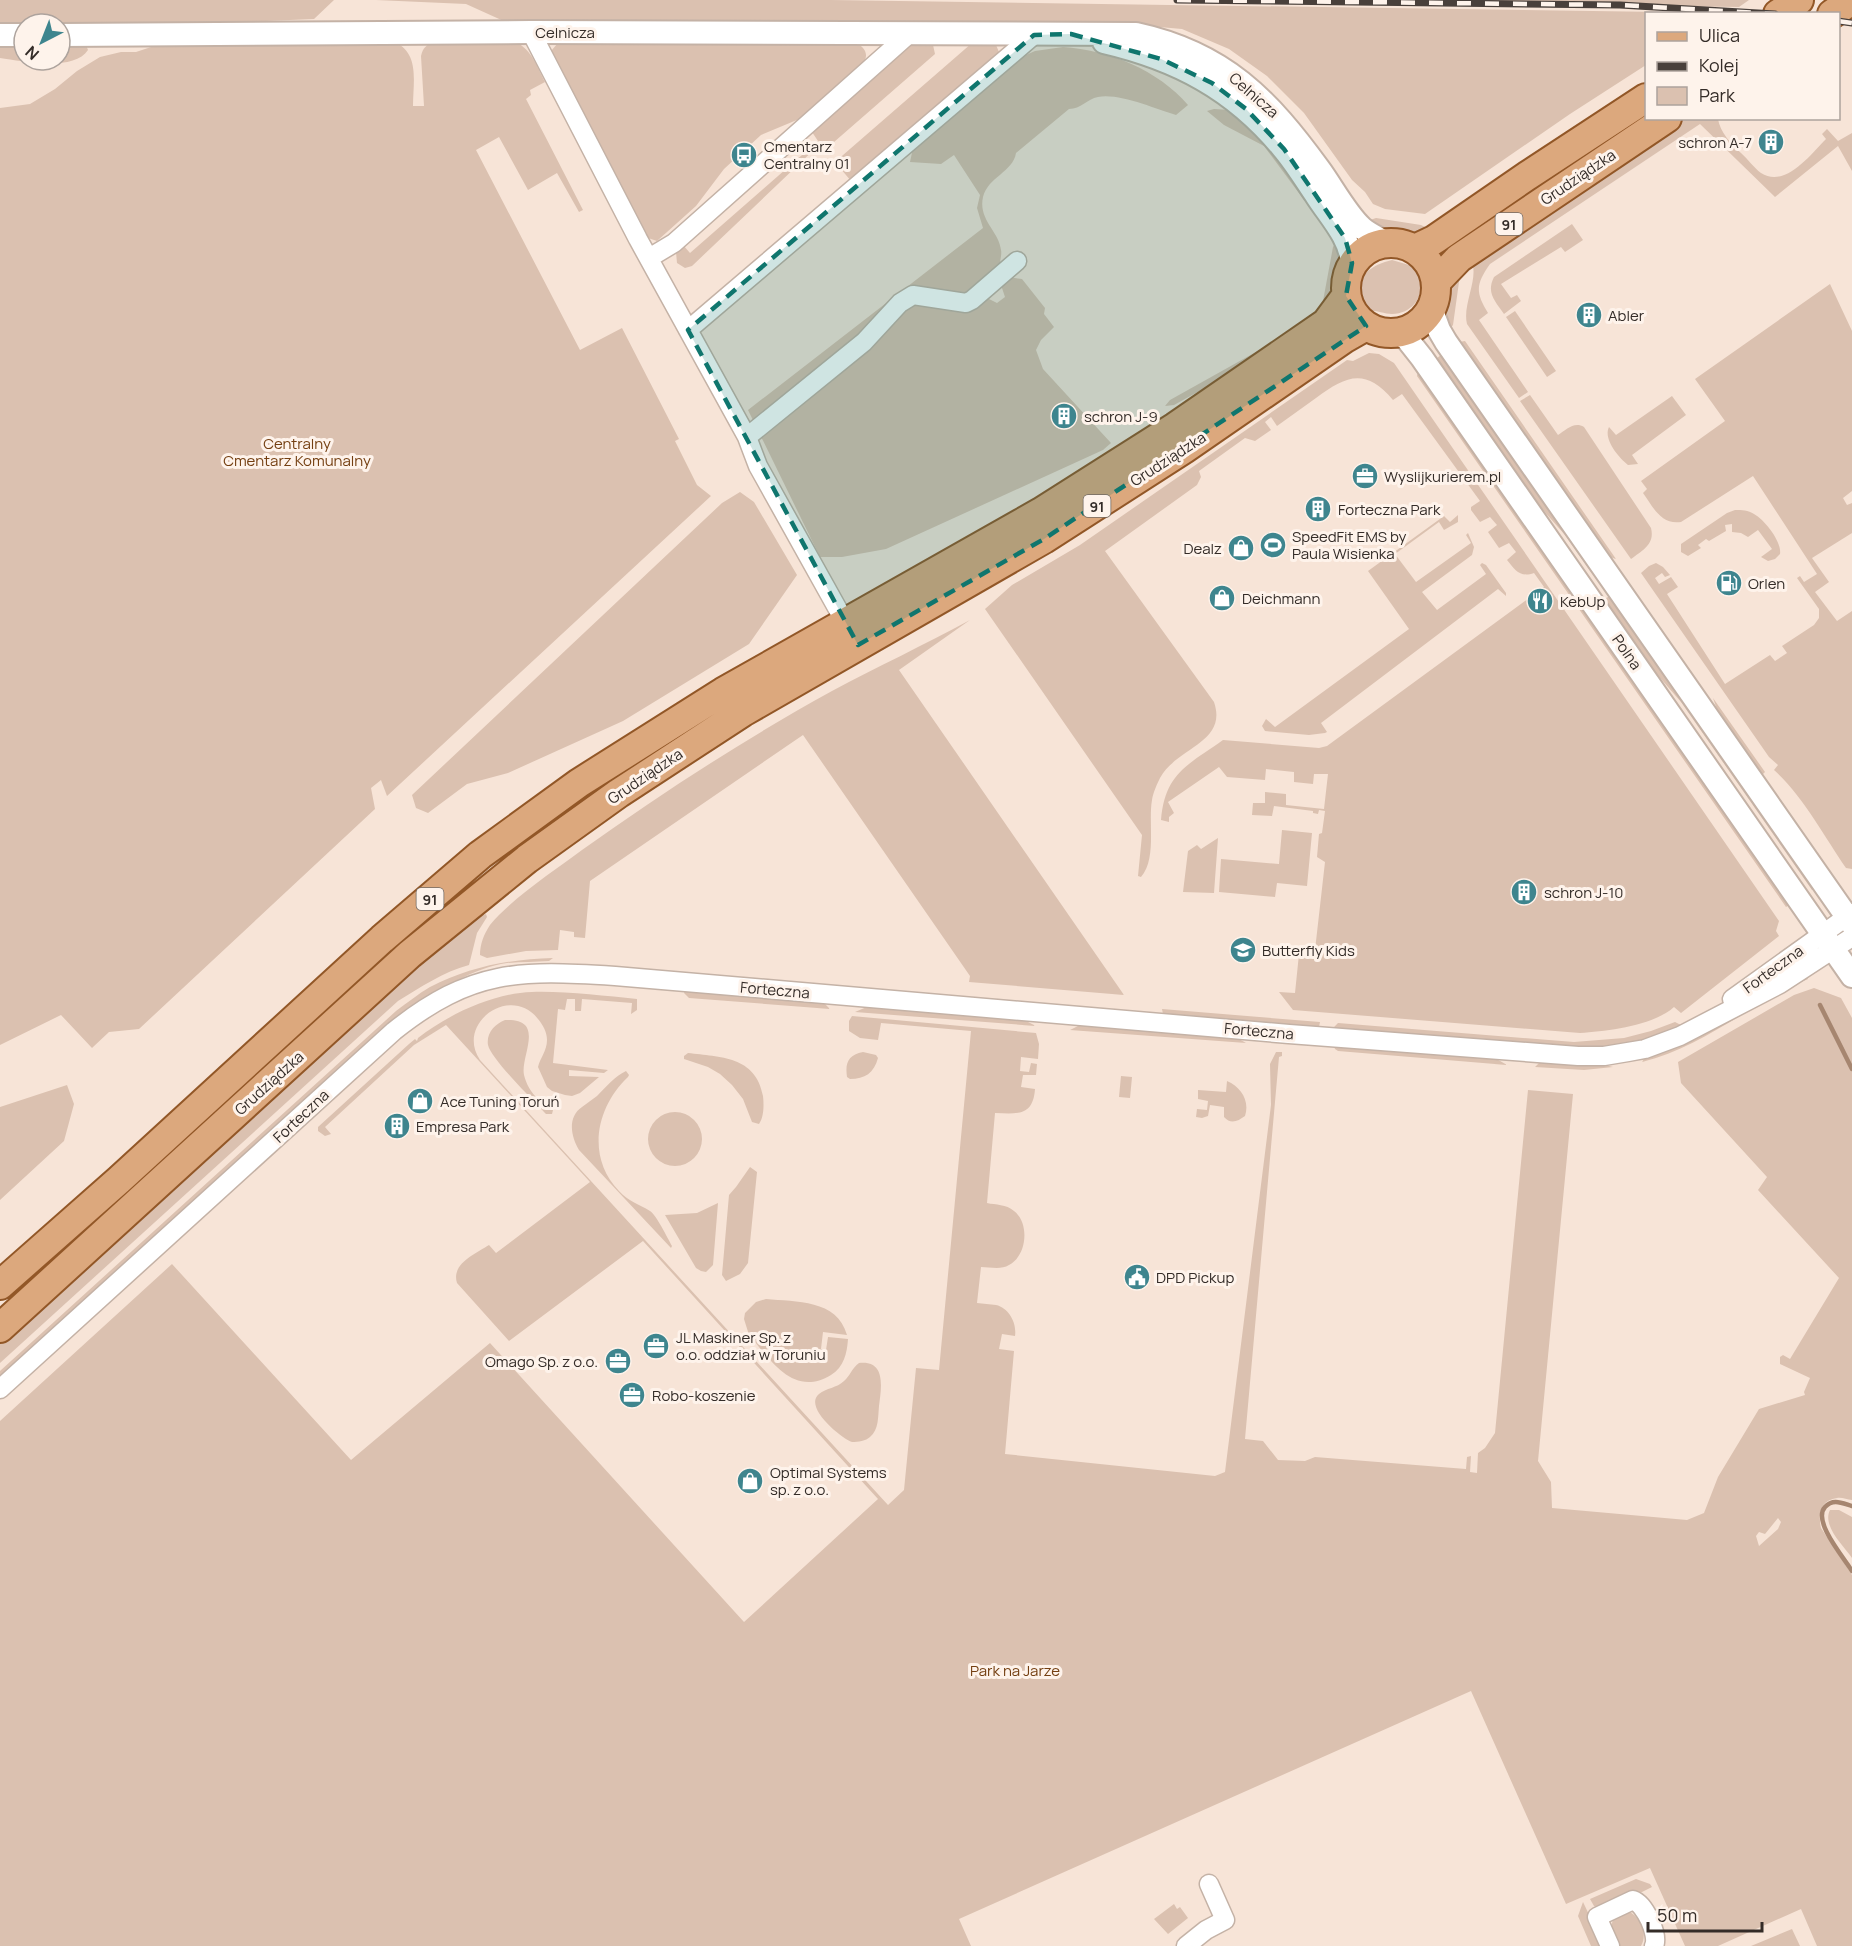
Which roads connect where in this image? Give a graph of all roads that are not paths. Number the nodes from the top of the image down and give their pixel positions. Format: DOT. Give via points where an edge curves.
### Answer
graph roads {
  1 [pos="1799,0"];
  2 [pos="1852,0"];
  3 [pos="1781,12"];
  4 [pos="1835,12"];
  5 [pos="531,32"];
  6 [pos="909,34"];
  7 [pos="1071,34"];
  8 [pos="72,35"];
  9 [pos="1034,35"];
  10 [pos="1645,99"];
  11 [pos="1664,120"];
  12 [pos="1385,243"];
  13 [pos="1415,249"];
  14 [pos="649,258"];
  15 [pos="1017,261"];
  16 [pos="1352,263"];
  17 [pos="1433,295"];
  18 [pos="1346,296"];
  19 [pos="1366,326"];
  20 [pos="688,330"];
  21 [pos="1397,333"];
  22 [pos="747,437"];
  23 [pos="852,634"];
  24 [pos="1843,929"];
  25 [pos="1852,976"];
  26 [pos="0,1285"];
  27 [pos="0,1328"];
  28 [pos="0,1389"];
  29 [pos="1209,1884"];
  30 [pos="1654,1945"];
  31 [pos="1186,1946"];
  32 [pos="1610,1946"];
  1 -- 3 [label="main road"];
  2 -- 4 [label="main road"];
  5 -- 6 [label="street, Celnicza"];
  5 -- 8 [label="street, Celnicza"];
  5 -- 14 [label="street"];
  6 -- 9 [label="street, Celnicza"];
  6 -- 14 [label="street" via="674,243"];
  7 -- 9 [label="street, Celnicza"];
  7 -- 12 [label="street, Celnicza" via="1129,33 1153,37 1222,68 1259,96 1282,120 1358,224"];
  7 -- 16 [label="street, Celnicza" via="1161,59 1230,95 1284,149 1345,238"];
  9 -- 20 [label="street"];
  10 -- 13 [label="main road, Grudziądzka / 91"];
  11 -- 17 [label="main road, Grudziądzka / 91" via="1459,258"];
  12 -- 13 [label="main road" via="1401,243"];
  12 -- 16 [label="main road" via="1372,246"];
  13 -- 17 [label="main road" via="1432,269"];
  14 -- 20 [label="street"];
  15 -- 22 [label="street" via="966,303 913,295 900,303 864,342"];
  16 -- 18 [label="main road"];
  17 -- 21 [label="main road" via="1423,320"];
  17 -- 24 [label="street, Polna" via="1439,330 1446,342"];
  18 -- 19 [label="main road" via="1357,318"];
  18 -- 23 [label="main road, Grudziądzka / 91" via="1326,323 1175,428"];
  19 -- 21 [label="main road"];
  19 -- 23 [label="main road, Grudziądzka / 91" via="1044,539"];
  20 -- 22 [label="street"];
  21 -- 24 [label="street, Polna" via="1419,353"];
  22 -- 23 [label="street" via="758,466"];
  23 -- 26 [label="main road, Grudziądzka / 91" via="723,692 620,755 480,855"];
  23 -- 27 [label="main road, Grudziądzka / 91" via="495,883 410,954"];
  24 -- 25 [label="street, Polna"];
  24 -- 28 [label="street, Forteczna" via="1740,993 1696,1028 1662,1044 1604,1056 1289,1034 615,976 551,972 505,976 446,995 393,1031"];
  29 -- 31 [label="street" via="1226,1920"];
  30 -- 32 [label="street" via="1656,1936 1643,1909 1633,1900 1597,1917"];
}
